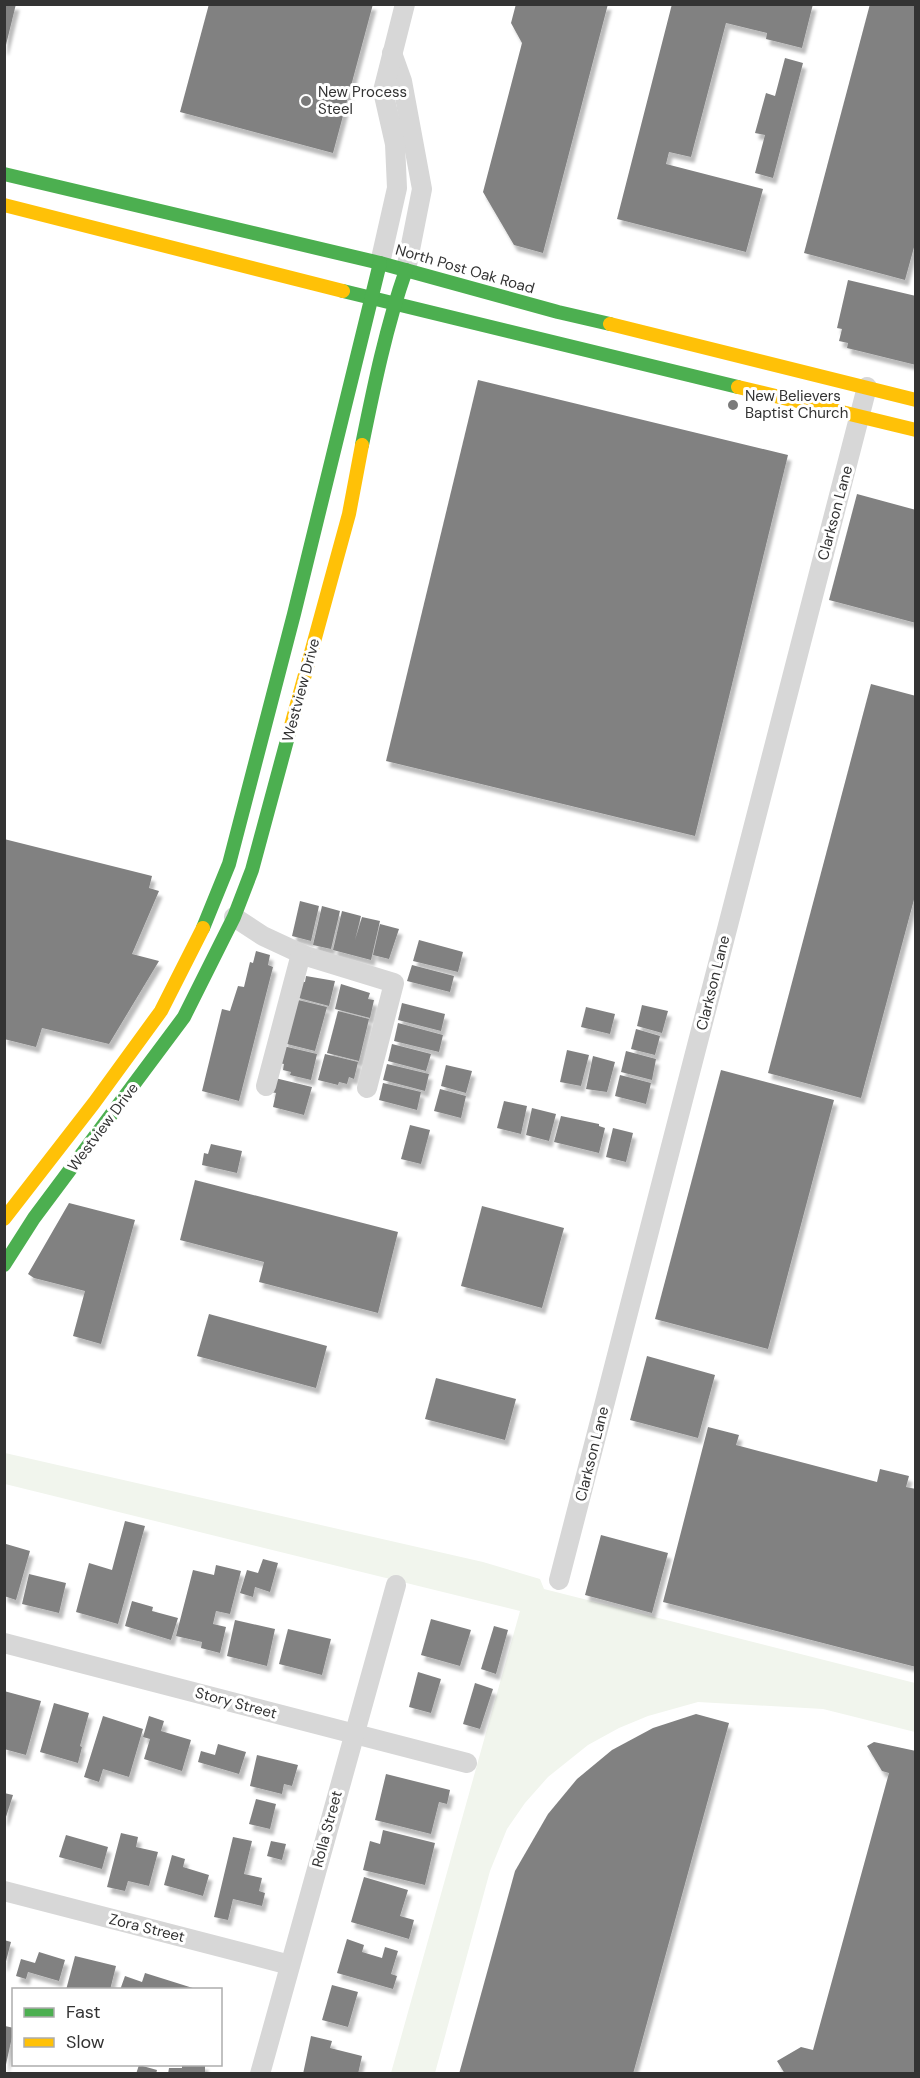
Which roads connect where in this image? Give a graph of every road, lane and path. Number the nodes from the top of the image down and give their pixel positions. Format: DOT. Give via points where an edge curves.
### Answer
graph roads {
  1 [pos="405,4"];
  2 [pos="392,53"];
  3 [pos="4,174"];
  4 [pos="4,205"];
  5 [pos="380,263"];
  6 [pos="406,270"];
  7 [pos="371,298"];
  8 [pos="394,304"];
  9 [pos="867,387"];
  10 [pos="915,400"];
  11 [pos="860,417"];
  12 [pos="915,430"];
  13 [pos="234,917"];
  14 [pos="301,954"];
  15 [pos="266,1086"];
  16 [pos="368,1088"];
  17 [pos="4,1219"];
  18 [pos="4,1265"];
  19 [pos="559,1580"];
  20 [pos="396,1585"];
  21 [pos="4,1643"];
  22 [pos="354,1734"];
  23 [pos="467,1763"];
  24 [pos="4,1891"];
  25 [pos="290,1965"];
  26 [pos="260,2073"];
  1 -- 2 [label="street, Westview Drive"];
  2 -- 5 [label="street, Westview Drive" via="383,91 395,144 398,188"];
  2 -- 6 [label="street, Westview Drive" via="402,81 422,189"];
  3 -- 5 [label="main road, North Post Oak Road"];
  4 -- 7 [label="main road"];
  5 -- 6 [label="main road, North Post Oak Road"];
  5 -- 7 [label="main road, Westview Drive"];
  6 -- 8 [label="main road, Westview Drive"];
  6 -- 9 [label="main road, North Post Oak Road" via="558,312"];
  7 -- 8 [label="main road"];
  7 -- 17 [label="main road, Westview Drive" via="229,864 211,911 161,1011"];
  8 -- 11 [label="main road"];
  8 -- 13 [label="main road, Westview Drive" via="349,514 252,870"];
  9 -- 10 [label="main road, North Post Oak Road"];
  9 -- 11 [label="street, Clarkson Lane"];
  11 -- 12 [label="main road"];
  11 -- 19 [label="street, Clarkson Lane"];
  13 -- 14 [label="street"];
  13 -- 18 [label="main road, Westview Drive" via="184,1017 34,1218"];
  14 -- 15 [label="street"];
  14 -- 16 [label="street" via="394,983"];
  20 -- 22 [label="street, Rolla Street"];
  21 -- 22 [label="street, Story Street"];
  22 -- 23 [label="street, Story Street"];
  22 -- 25 [label="street, Rolla Street"];
  24 -- 25 [label="street, Zora Street"];
  25 -- 26 [label="street, Rolla Street"];
}
